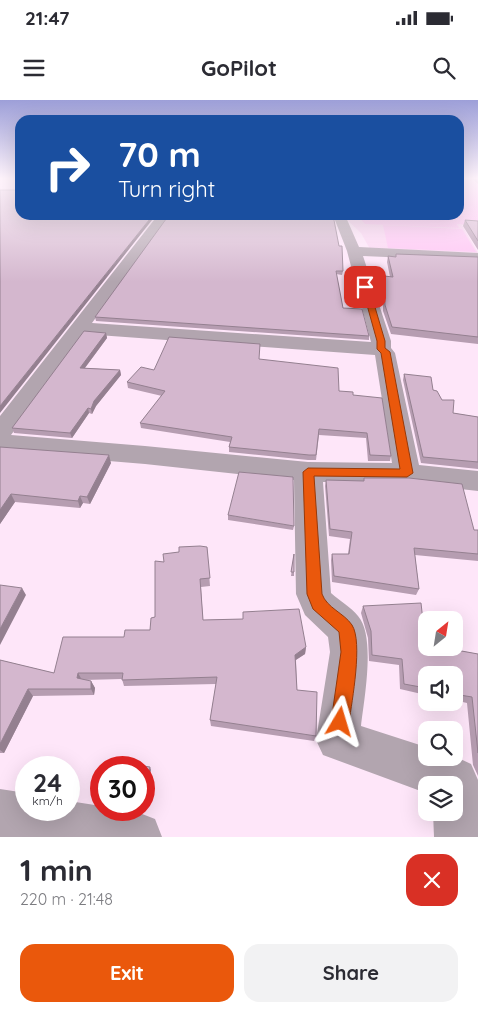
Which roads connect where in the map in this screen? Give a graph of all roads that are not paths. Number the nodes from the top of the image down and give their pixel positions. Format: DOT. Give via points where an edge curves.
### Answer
graph roads {
  1 [pos="160,220"];
  2 [pos="341,220"];
  3 [pos="354,251"];
  4 [pos="478,256"];
  5 [pos="78,328"];
  6 [pos="381,349"];
  7 [pos="0,433"];
  8 [pos="0,443"];
  9 [pos="308,472"];
  10 [pos="407,473"];
  11 [pos="478,481"];
  12 [pos="0,813"];
  13 [pos="137,837"];
  14 [pos="458,837"];
  1 -- 5 [label="street"];
  2 -- 3 [label="street"];
  3 -- 4 [label="street"];
  3 -- 6 [label="street"];
  5 -- 6 [label="street"];
  5 -- 7 [label="street"];
  6 -- 10 [label="street" via="386,352"];
  8 -- 9 [label="street"];
  9 -- 10 [label="street"];
  9 -- 14 [label="street" via="314,594 318,604 346,628 349,652 338,740 455,780"];
  10 -- 11 [label="street"];
  12 -- 13 [label="street"];
}
